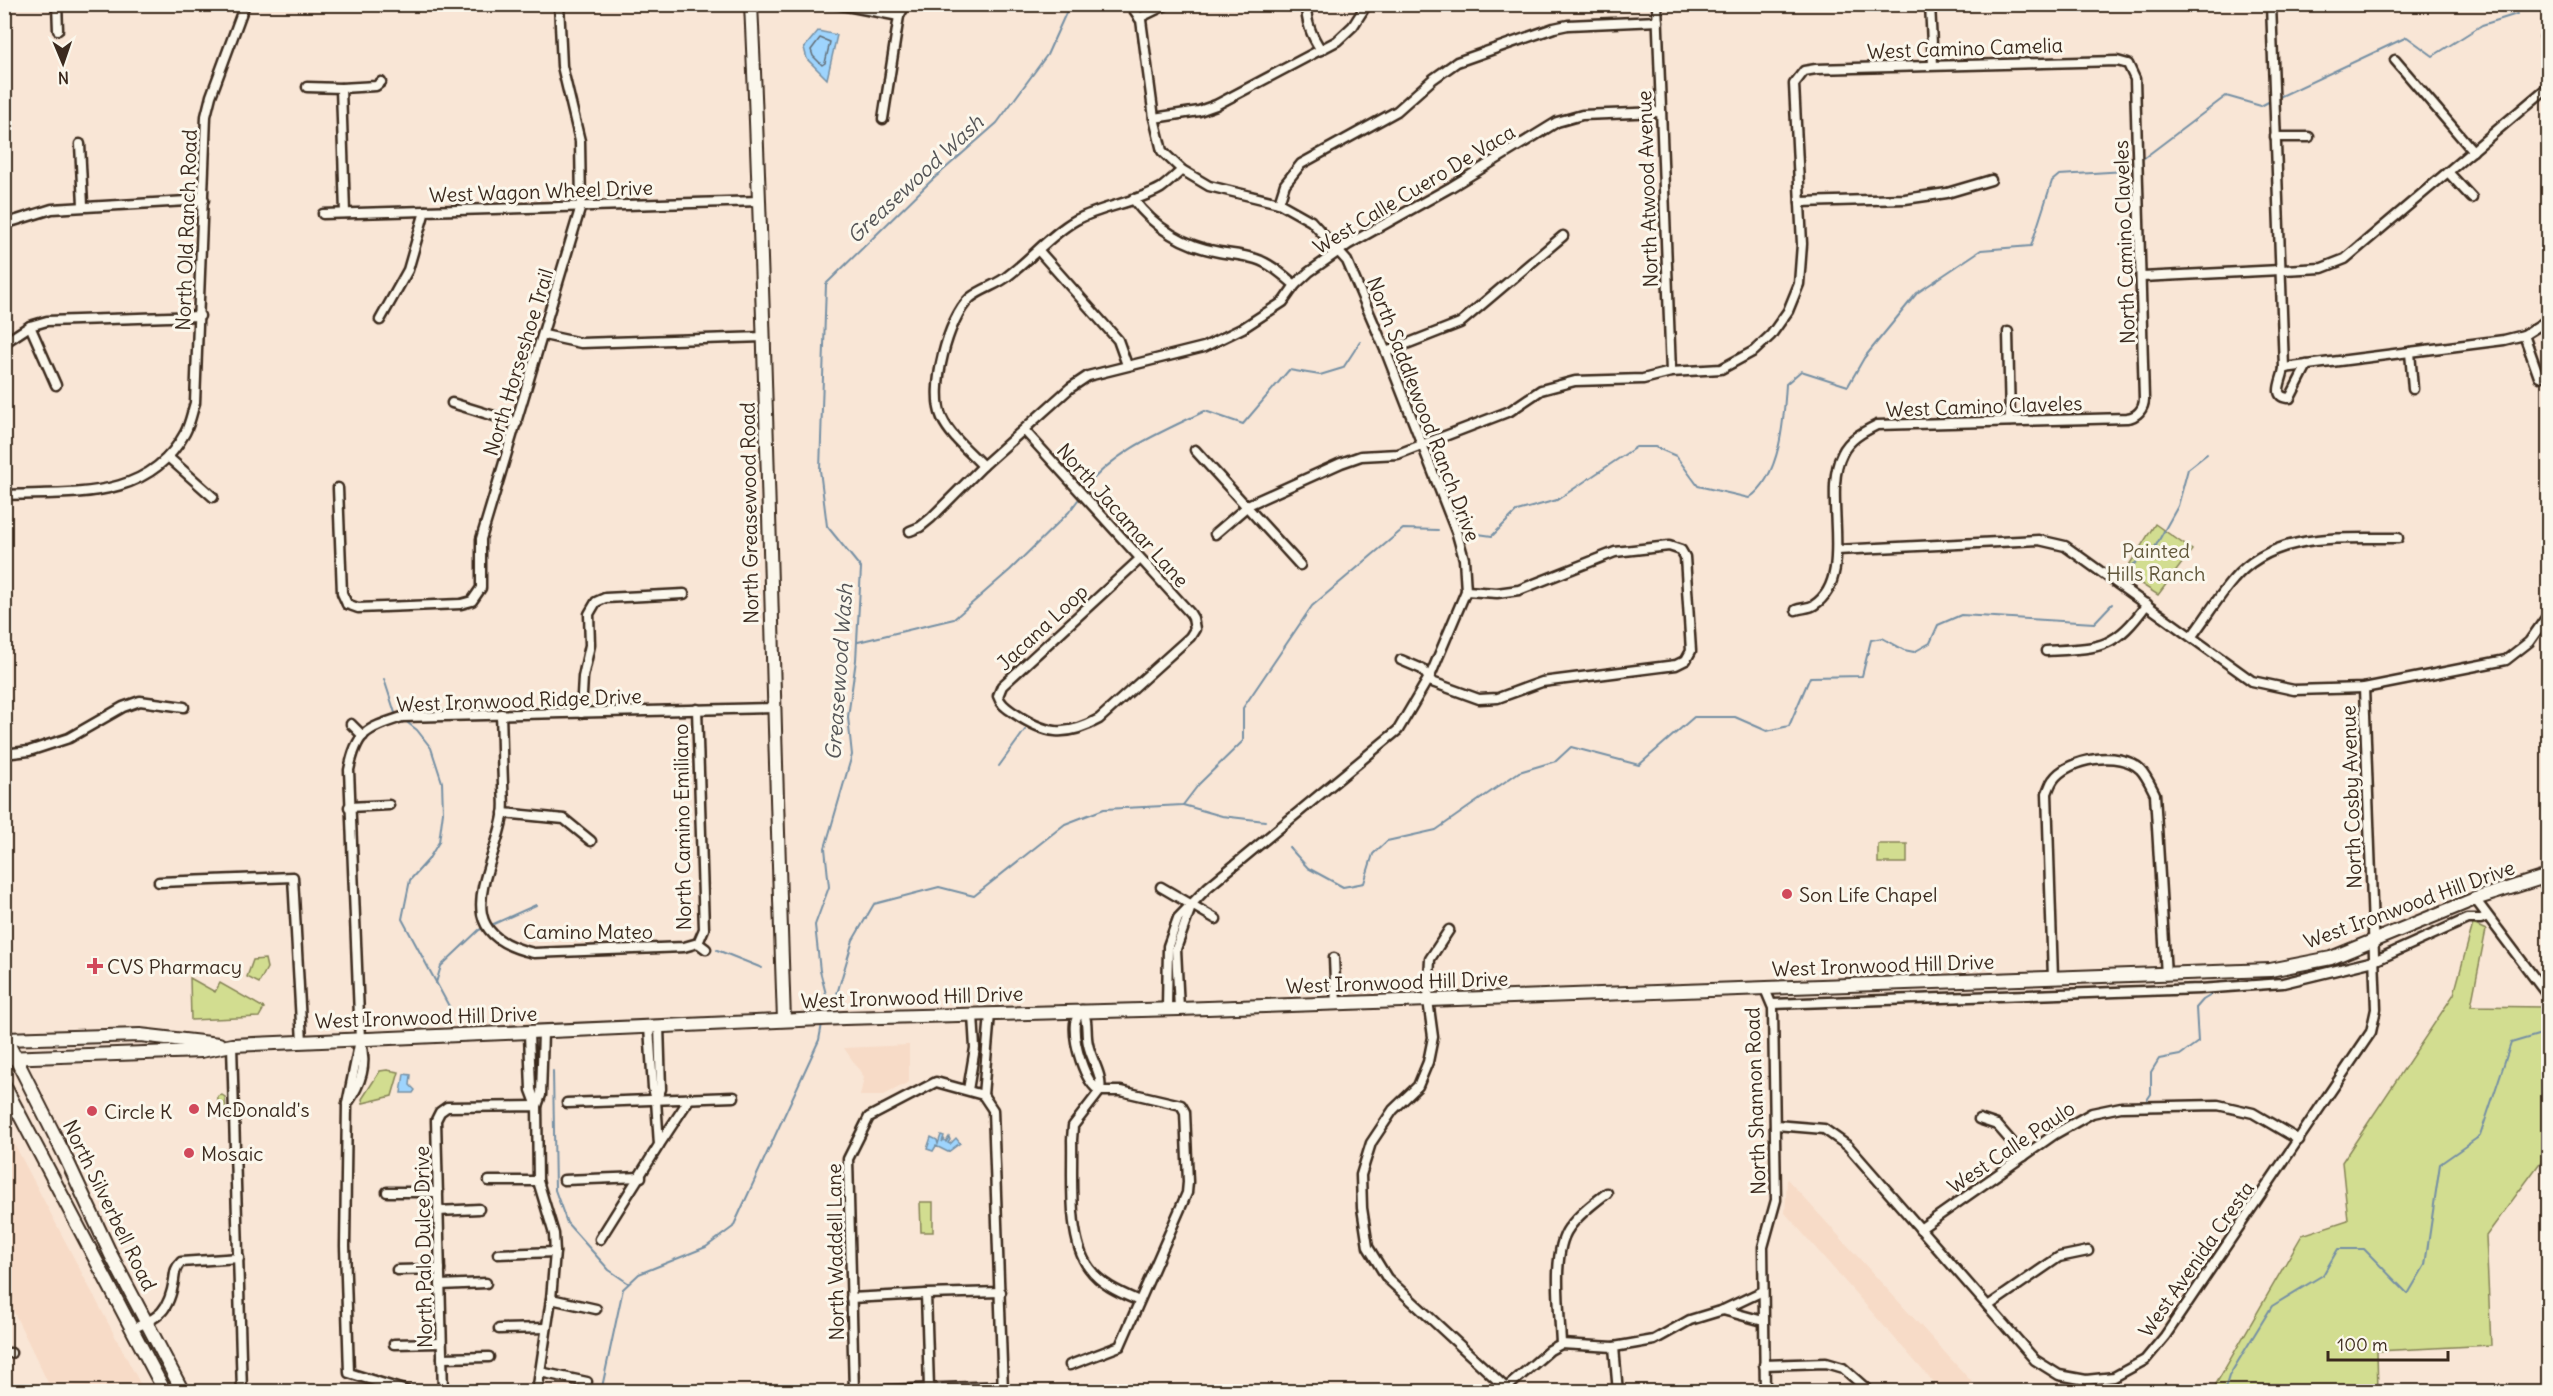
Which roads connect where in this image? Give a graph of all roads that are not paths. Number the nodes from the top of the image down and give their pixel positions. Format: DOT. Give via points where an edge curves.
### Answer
graph roads {
  1 [pos="57,4"];
  2 [pos="245,4"];
  3 [pos="559,4"];
  4 [pos="750,4"];
  5 [pos="836,4"];
  6 [pos="906,4"];
  7 [pos="1130,4"];
  8 [pos="1168,4"];
  9 [pos="1306,4"];
  10 [pos="1367,4"];
  11 [pos="1657,4"];
  12 [pos="1930,4"];
  13 [pos="2271,4"];
  14 [pos="899,16"];
  15 [pos="1139,18"];
  16 [pos="1658,21"];
  17 [pos="58,30"];
  18 [pos="1321,50"];
  19 [pos="2395,60"];
  20 [pos="2131,63"];
  21 [pos="1933,65"];
  22 [pos="381,82"];
  23 [pos="307,87"];
  24 [pos="2548,87"];
  25 [pos="341,88"];
  26 [pos="1661,112"];
  27 [pos="1154,118"];
  28 [pos="883,119"];
  29 [pos="2309,136"];
  30 [pos="2275,137"];
  31 [pos="80,144"];
  32 [pos="2473,151"];
  33 [pos="1182,170"];
  34 [pos="2448,172"];
  35 [pos="1991,180"];
  36 [pos="2472,198"];
  37 [pos="1133,199"];
  38 [pos="204,200"];
  39 [pos="760,201"];
  40 [pos="1800,202"];
  41 [pos="1279,203"];
  42 [pos="83,205"];
  43 [pos="581,206"];
  44 [pos="425,211"];
  45 [pos="345,213"];
  46 [pos="323,214"];
  47 [pos="4,224"];
  48 [pos="1563,236"];
  49 [pos="1040,251"];
  50 [pos="1339,251"];
  51 [pos="2279,270"];
  52 [pos="2142,277"];
  53 [pos="1295,285"];
  54 [pos="200,316"];
  55 [pos="380,320"];
  56 [pos="2548,320"];
  57 [pos="30,326"];
  58 [pos="2008,332"];
  59 [pos="544,335"];
  60 [pos="2524,335"];
  61 [pos="764,337"];
  62 [pos="4,342"];
  63 [pos="1386,352"];
  64 [pos="2410,352"];
  65 [pos="1127,365"];
  66 [pos="2307,365"];
  67 [pos="2284,368"];
  68 [pos="1671,372"];
  69 [pos="2540,377"];
  70 [pos="56,385"];
  71 [pos="2413,389"];
  72 [pos="452,403"];
  73 [pos="2139,416"];
  74 [pos="2010,421"];
  75 [pos="517,423"];
  76 [pos="1023,430"];
  77 [pos="1423,444"];
  78 [pos="1195,450"];
  79 [pos="168,457"];
  80 [pos="983,466"];
  81 [pos="338,488"];
  82 [pos="4,495"];
  83 [pos="213,497"];
  84 [pos="1248,506"];
  85 [pos="910,531"];
  86 [pos="1215,534"];
  87 [pos="2398,538"];
  88 [pos="1837,550"];
  89 [pos="1140,559"];
  90 [pos="1300,565"];
  91 [pos="1466,591"];
  92 [pos="684,594"];
  93 [pos="2147,604"];
  94 [pos="1796,610"];
  95 [pos="2548,615"];
  96 [pos="1195,624"];
  97 [pos="2192,636"];
  98 [pos="2046,651"];
  99 [pos="1401,660"];
  100 [pos="1429,678"];
  101 [pos="2364,688"];
  102 [pos="184,707"];
  103 [pos="773,708"];
  104 [pos="697,709"];
  105 [pos="581,713"];
  106 [pos="501,714"];
  107 [pos="351,724"];
  108 [pos="363,736"];
  109 [pos="4,754"];
  110 [pos="389,805"];
  111 [pos="349,807"];
  112 [pos="503,813"];
  113 [pos="591,840"];
  114 [pos="2548,876"];
  115 [pos="159,882"];
  116 [pos="1161,887"];
  117 [pos="2475,899"];
  118 [pos="1192,904"];
  119 [pos="2487,916"];
  120 [pos="1216,919"];
  121 [pos="1449,930"];
  122 [pos="2373,942"];
  123 [pos="698,943"];
  124 [pos="706,949"];
  125 [pos="1334,958"];
  126 [pos="2374,960"];
  127 [pos="2166,975"];
  128 [pos="2053,978"];
  129 [pos="1765,989"];
  130 [pos="2548,996"];
  131 [pos="1428,1000"];
  132 [pos="1336,1004"];
  133 [pos="1772,1004"];
  134 [pos="1173,1009"];
  135 [pos="1082,1010"];
  136 [pos="990,1014"];
  137 [pos="973,1015"];
  138 [pos="784,1020"];
  139 [pos="654,1026"];
  140 [pos="543,1032"];
  141 [pos="529,1033"];
  142 [pos="5,1038"];
  143 [pos="360,1040"];
  144 [pos="302,1042"];
  145 [pos="232,1045"];
  146 [pos="10,1058"];
  147 [pos="4,1085"];
  148 [pos="968,1090"];
  149 [pos="1098,1094"];
  150 [pos="983,1095"];
  151 [pos="734,1097"];
  152 [pos="690,1098"];
  153 [pos="656,1100"];
  154 [pos="567,1103"];
  155 [pos="537,1106"];
  156 [pos="1979,1119"];
  157 [pos="1776,1125"];
  158 [pos="2299,1140"];
  159 [pos="658,1145"];
  160 [pos="2024,1156"];
  161 [pos="641,1177"];
  162 [pos="489,1180"];
  163 [pos="564,1180"];
  164 [pos="538,1181"];
  165 [pos="61,1192"];
  166 [pos="387,1192"];
  167 [pos="438,1192"];
  168 [pos="1607,1193"];
  169 [pos="479,1209"];
  170 [pos="438,1211"];
  171 [pos="1920,1229"];
  172 [pos="600,1239"];
  173 [pos="2088,1251"];
  174 [pos="555,1252"];
  175 [pos="498,1254"];
  176 [pos="111,1255"];
  177 [pos="239,1258"];
  178 [pos="440,1269"];
  179 [pos="397,1270"];
  180 [pos="486,1283"];
  181 [pos="440,1285"];
  182 [pos="1763,1291"];
  183 [pos="1001,1292"];
  184 [pos="926,1294"];
  185 [pos="851,1298"];
  186 [pos="551,1299"];
  187 [pos="1139,1301"];
  188 [pos="1988,1306"];
  189 [pos="596,1309"];
  190 [pos="1723,1310"];
  191 [pos="1763,1321"];
  192 [pos="147,1323"];
  193 [pos="546,1328"];
  194 [pos="132,1329"];
  195 [pos="500,1329"];
  196 [pos="441,1343"];
  197 [pos="394,1344"];
  198 [pos="1561,1344"];
  199 [pos="1614,1347"];
  200 [pos="489,1357"];
  201 [pos="442,1358"];
  202 [pos="1070,1365"];
  203 [pos="1764,1365"];
  204 [pos="540,1372"];
  205 [pos="587,1382"];
  206 [pos="929,1388"];
  207 [pos="1003,1389"];
  208 [pos="1504,1390"];
  209 [pos="854,1391"];
  210 [pos="165,1392"];
  211 [pos="183,1392"];
  212 [pos="242,1392"];
  213 [pos="410,1392"];
  214 [pos="442,1392"];
  215 [pos="537,1392"];
  216 [pos="1618,1392"];
  217 [pos="1765,1392"];
  218 [pos="1870,1392"];
  1 -- 17 [label="street"];
  2 -- 38 [label="street, North Old Ranch Road" via="206,116"];
  3 -- 43 [label="street, North Horseshoe Trail" via="562,66 580,141"];
  4 -- 39 [label="street, North Greasewood Road"];
  5 -- 14 [label="street"];
  6 -- 14 [label="street"];
  7 -- 15 [label="street, North Saddlewood Ranch Drive"];
  8 -- 15 [label="street"];
  9 -- 18 [label="street" via="1311,35"];
  10 -- 18 [label="street" via="1346,34"];
  11 -- 16 [label="street, North Atwood Avenue"];
  12 -- 21 [label="street"];
  13 -- 30 [label="street"];
  14 -- 28 [label="street"];
  15 -- 27 [label="street, North Saddlewood Ranch Drive"];
  16 -- 26 [label="street, North Atwood Avenue"];
  16 -- 41 [label="street" via="1568,25 1457,62 1397,111 1301,164 1285,183"];
  18 -- 27 [label="street" via="1216,105"];
  19 -- 32 [label="street"];
  20 -- 21 [label="street, West Camino Camelia"];
  20 -- 52 [label="street, North Camino Claveles" via="2135,79"];
  21 -- 40 [label="street, West Camino Camelia" via="1816,69 1798,74 1794,84"];
  22 -- 25 [label="street" via="376,86"];
  23 -- 25 [label="street"];
  24 -- 32 [label="street"];
  25 -- 45 [label="street"];
  26 -- 50 [label="street, West Calle Cuero De Vaca" via="1582,115 1557,122"];
  26 -- 68 [label="street, North Atwood Avenue"];
  27 -- 33 [label="street, North Saddlewood Ranch Drive" via="1162,151"];
  29 -- 30 [label="street"];
  30 -- 51 [label="street"];
  31 -- 42 [label="street"];
  32 -- 34 [label="street"];
  33 -- 37 [label="street" via="1161,187"];
  33 -- 41 [label="street, North Saddlewood Ranch Drive" via="1209,186"];
  34 -- 36 [label="street"];
  34 -- 51 [label="street" via="2345,259 2322,268"];
  35 -- 40 [label="street" via="1947,193 1905,199"];
  37 -- 49 [label="street" via="1077,220"];
  37 -- 53 [label="street" via="1160,228 1180,241 1257,259"];
  38 -- 42 [label="street"];
  38 -- 54 [label="street, North Old Ranch Road"];
  39 -- 43 [label="street, West Wagon Wheel Drive"];
  39 -- 61 [label="street, North Greasewood Road"];
  40 -- 68 [label="street" via="1799,284 1788,311 1771,335 1754,351 1721,369"];
  41 -- 50 [label="street, North Saddlewood Ranch Drive" via="1311,221"];
  42 -- 47 [label="street" via="52,209"];
  43 -- 44 [label="street, West Wagon Wheel Drive"];
  43 -- 59 [label="street, North Horseshoe Trail"];
  44 -- 45 [label="street, West Wagon Wheel Drive"];
  44 -- 55 [label="street" via="408,270"];
  45 -- 46 [label="street, West Wagon Wheel Drive"];
  48 -- 63 [label="street" via="1461,323"];
  49 -- 65 [label="street" via="1118,340"];
  49 -- 80 [label="street" via="963,306 937,384 941,417"];
  50 -- 53 [label="street, West Calle Cuero De Vaca"];
  50 -- 63 [label="street, North Saddlewood Ranch Drive" via="1359,284"];
  51 -- 52 [label="street"];
  51 -- 67 [label="street"];
  52 -- 73 [label="street, North Camino Claveles" via="2144,399"];
  53 -- 65 [label="street, West Calle Cuero De Vaca" via="1282,302 1243,328 1204,347"];
  54 -- 57 [label="street" via="56,320"];
  54 -- 79 [label="street, North Old Ranch Road" via="195,403 186,432"];
  56 -- 60 [label="street"];
  57 -- 62 [label="street"];
  57 -- 70 [label="street"];
  58 -- 74 [label="street"];
  59 -- 61 [label="street" via="580,343"];
  59 -- 75 [label="street, North Horseshoe Trail"];
  60 -- 64 [label="street"];
  60 -- 69 [label="street"];
  61 -- 103 [label="street, North Greasewood Road"];
  63 -- 77 [label="street, North Saddlewood Ranch Drive"];
  64 -- 66 [label="street"];
  64 -- 71 [label="street"];
  65 -- 76 [label="street, West Calle Cuero De Vaca" via="1088,376"];
  66 -- 67 [label="street"];
  66 -- 67 [label="street" via="2290,398 2279,394"];
  68 -- 77 [label="street" via="1643,379 1575,381 1541,390 1510,411"];
  72 -- 75 [label="street"];
  73 -- 74 [label="street, West Camino Claveles"];
  74 -- 88 [label="street, West Camino Claveles" via="1877,425 1856,436 1841,455 1834,483"];
  75 -- 81 [label="street, North Horseshoe Trail" via="481,540 481,588 477,600 461,604 344,607"];
  76 -- 80 [label="street, West Calle Cuero De Vaca"];
  76 -- 89 [label="street, North Jacamar Lane"];
  77 -- 84 [label="street" via="1398,454 1361,456 1341,463"];
  77 -- 91 [label="street, North Saddlewood Ranch Drive" via="1457,534 1464,559"];
  78 -- 84 [label="street"];
  79 -- 82 [label="street, North Old Ranch Road" via="139,478 115,488"];
  79 -- 83 [label="street"];
  80 -- 85 [label="street, West Calle Cuero De Vaca" via="931,518"];
  84 -- 86 [label="street"];
  84 -- 90 [label="street"];
  87 -- 97 [label="street" via="2305,540 2282,546 2255,559 2234,578"];
  88 -- 93 [label="street" via="2039,540 2065,546"];
  88 -- 94 [label="street, West Camino Claveles" via="1830,587 1814,605"];
  89 -- 96 [label="street, North Jacamar Lane" via="1190,613"];
  89 -- 96 [label="street, Jacana Loop" via="1002,686 995,696 1002,705 1035,727 1063,731 1088,725 1190,637"];
  91 -- 100 [label="street, North Saddlewood Ranch Drive"];
  91 -- 100 [label="street" via="1519,590 1615,552 1670,546 1684,549 1689,662 1542,682 1498,698 1465,696"];
  92 -- 105 [label="street" via="591,601"];
  93 -- 97 [label="street"];
  93 -- 98 [label="street" via="2124,634 2103,646"];
  95 -- 101 [label="street" via="2529,642 2506,660"];
  97 -- 101 [label="street" via="2252,681 2294,690"];
  99 -- 100 [label="street" via="1422,669"];
  100 -- 118 [label="street, North Saddlewood Ranch Drive" via="1398,730"];
  101 -- 122 [label="street, North Cosby Avenue"];
  102 -- 109 [label="street" via="140,701 123,706 69,738 29,751"];
  103 -- 104 [label="street, West Ironwood Ridge Drive"];
  103 -- 138 [label="street, North Greasewood Road"];
  104 -- 105 [label="street, West Ironwood Ridge Drive"];
  104 -- 123 [label="street, North Camino Emiliano" via="704,929"];
  105 -- 106 [label="street, West Ironwood Ridge Drive"];
  106 -- 108 [label="street, West Ironwood Ridge Drive" via="402,717 371,727"];
  106 -- 112 [label="street, Camino Mateo"];
  107 -- 108 [label="street"];
  108 -- 111 [label="street" via="354,746 349,770"];
  110 -- 111 [label="street"];
  111 -- 143 [label="street"];
  112 -- 113 [label="street" via="564,819"];
  112 -- 123 [label="street, Camino Mateo" via="496,848 483,879 481,911 488,928 513,948 534,952 684,947"];
  114 -- 117 [label="street, West Ironwood Hill Drive"];
  115 -- 144 [label="street" via="293,877"];
  116 -- 118 [label="street"];
  117 -- 119 [label="street"];
  117 -- 122 [label="street, West Ironwood Hill Drive"];
  118 -- 120 [label="street"];
  118 -- 134 [label="street, North Saddlewood Ranch Drive" via="1172,928 1168,946"];
  119 -- 126 [label="street, West Ironwood Hill Drive" via="2467,920"];
  119 -- 130 [label="street"];
  121 -- 131 [label="street" via="1430,959"];
  122 -- 126 [label="street, West Avenida Cresta"];
  122 -- 127 [label="street, West Ironwood Hill Drive" via="2331,958 2271,970"];
  123 -- 124 [label="street"];
  125 -- 132 [label="street"];
  126 -- 133 [label="street, West Ironwood Hill Drive" via="2257,986"];
  126 -- 158 [label="street, West Avenida Cresta" via="2376,1009 2371,1032"];
  127 -- 128 [label="street, West Ironwood Hill Drive"];
  127 -- 128 [label="street" via="2155,794 2140,769 2116,758 2093,759 2073,767 2054,778 2047,793"];
  128 -- 129 [label="street, West Ironwood Hill Drive"];
  129 -- 131 [label="street, West Ironwood Hill Drive"];
  129 -- 133 [label="street, North Shannon Road"];
  131 -- 132 [label="street, West Ironwood Hill Drive"];
  131 -- 208 [label="street" via="1433,1037 1426,1066 1418,1086 1393,1110 1371,1143 1361,1175 1368,1247 1387,1278"];
  132 -- 134 [label="street, West Ironwood Hill Drive"];
  133 -- 157 [label="street, North Shannon Road"];
  134 -- 135 [label="street, West Ironwood Hill Drive"];
  135 -- 136 [label="street, West Ironwood Hill Drive"];
  135 -- 149 [label="street" via="1101,1082"];
  136 -- 137 [label="street, West Ironwood Hill Drive"];
  136 -- 150 [label="street"];
  137 -- 138 [label="street, West Ironwood Hill Drive"];
  137 -- 148 [label="street" via="975,1048"];
  138 -- 139 [label="street, West Ironwood Hill Drive"];
  139 -- 140 [label="street, West Ironwood Hill Drive"];
  139 -- 153 [label="street"];
  140 -- 141 [label="street, West Ironwood Hill Drive"];
  140 -- 155 [label="street" via="541,1095"];
  141 -- 143 [label="street, West Ironwood Hill Drive"];
  141 -- 155 [label="street" via="531,1090"];
  142 -- 145 [label="street, West Ironwood Hill Drive" via="140,1035"];
  142 -- 146 [label="street, North Silverbell Road"];
  143 -- 144 [label="street, West Ironwood Hill Drive"];
  143 -- 213 [label="street" via="347,1104 345,1246 349,1373"];
  144 -- 145 [label="street, West Ironwood Hill Drive"];
  145 -- 146 [label="street, West Ironwood Hill Drive" via="201,1051"];
  145 -- 177 [label="street"];
  146 -- 176 [label="street, North Silverbell Road" via="68,1162"];
  147 -- 165 [label="street, North Silverbell Road"];
  148 -- 150 [label="street, North Waddell Lane"];
  148 -- 185 [label="street, North Waddell Lane" via="936,1082 869,1118 848,1159"];
  149 -- 187 [label="street" via="1073,1126 1075,1232 1088,1268 1115,1290"];
  149 -- 187 [label="street" via="1121,1091 1181,1105 1185,1112 1186,1193"];
  150 -- 183 [label="street" via="993,1110"];
  151 -- 152 [label="street"];
  152 -- 153 [label="street"];
  152 -- 159 [label="street"];
  153 -- 154 [label="street"];
  153 -- 159 [label="street"];
  155 -- 164 [label="street"];
  155 -- 167 [label="street, North Palo Dulce Drive" via="447,1107 440,1112 436,1120"];
  156 -- 160 [label="street" via="1997,1125"];
  157 -- 171 [label="street, West Avenida Cresta" via="1824,1129 1848,1146"];
  157 -- 182 [label="street, North Shannon Road" via="1776,1200 1762,1247"];
  158 -- 160 [label="street, West Calle Paulo" via="2253,1113 2218,1105 2121,1107 2092,1113"];
  158 -- 188 [label="street, West Avenida Cresta" via="2165,1336 2145,1360 2114,1377 2086,1380 2059,1375 2035,1360"];
  159 -- 161 [label="street"];
  160 -- 171 [label="street, West Calle Paulo"];
  161 -- 163 [label="street"];
  161 -- 172 [label="street"];
  162 -- 164 [label="street"];
  164 -- 174 [label="street" via="554,1234"];
  165 -- 176 [label="street" via="75,1196 90,1228"];
  165 -- 194 [label="street, North Silverbell Road"];
  166 -- 167 [label="street"];
  167 -- 170 [label="street, North Palo Dulce Drive"];
  168 -- 198 [label="street" via="1568,1229 1560,1246"];
  169 -- 170 [label="street"];
  170 -- 178 [label="street, North Palo Dulce Drive"];
  171 -- 188 [label="street, West Avenida Cresta"];
  173 -- 188 [label="street" via="2059,1257"];
  174 -- 175 [label="street"];
  174 -- 186 [label="street"];
  176 -- 192 [label="street, North Silverbell Road"];
  177 -- 192 [label="street" via="181,1262 176,1267 166,1307"];
  177 -- 212 [label="street"];
  178 -- 179 [label="street"];
  178 -- 181 [label="street, North Palo Dulce Drive"];
  180 -- 181 [label="street"];
  181 -- 196 [label="street, North Palo Dulce Drive"];
  182 -- 190 [label="street"];
  182 -- 191 [label="street, North Shannon Road"];
  183 -- 184 [label="street"];
  183 -- 207 [label="street"];
  184 -- 185 [label="street"];
  184 -- 206 [label="street"];
  185 -- 209 [label="street, North Waddell Lane"];
  186 -- 189 [label="street"];
  186 -- 193 [label="street"];
  187 -- 202 [label="street" via="1117,1349"];
  190 -- 191 [label="street"];
  190 -- 199 [label="street" via="1690,1320 1654,1340"];
  191 -- 203 [label="street, North Shannon Road"];
  192 -- 194 [label="street"];
  192 -- 211 [label="street, North Silverbell Road"];
  193 -- 195 [label="street"];
  193 -- 204 [label="street"];
  194 -- 210 [label="street, North Silverbell Road"];
  196 -- 197 [label="street"];
  196 -- 201 [label="street, North Palo Dulce Drive"];
  198 -- 199 [label="street"];
  198 -- 208 [label="street"];
  199 -- 216 [label="street"];
  200 -- 201 [label="street"];
  201 -- 214 [label="street, North Palo Dulce Drive"];
  203 -- 217 [label="street, North Shannon Road"];
  203 -- 218 [label="street" via="1826,1363 1843,1368"];
  204 -- 205 [label="street"];
  204 -- 215 [label="street"];
  206 -- 207 [label="street"];
  206 -- 209 [label="street"];
}
